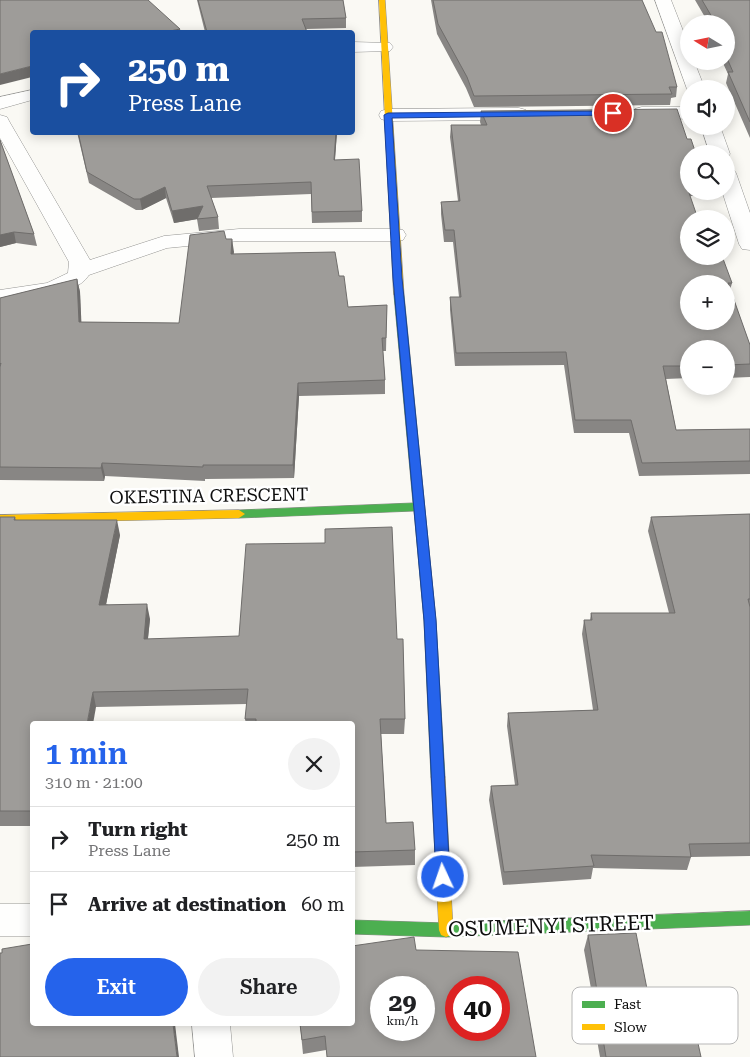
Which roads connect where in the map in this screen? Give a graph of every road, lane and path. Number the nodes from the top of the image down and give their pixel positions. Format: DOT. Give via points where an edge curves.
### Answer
graph roads {
  1 [pos="382,0"];
  2 [pos="663,0"];
  3 [pos="355,47"];
  4 [pos="384,47"];
  5 [pos="693,80"];
  6 [pos="30,96"];
  7 [pos="0,103"];
  8 [pos="622,113"];
  9 [pos="680,113"];
  10 [pos="534,114"];
  11 [pos="388,115"];
  12 [pos="0,121"];
  13 [pos="735,198"];
  14 [pos="395,235"];
  15 [pos="750,241"];
  16 [pos="80,271"];
  17 [pos="0,297"];
  18 [pos="419,508"];
  19 [pos="0,519"];
  20 [pos="750,918"];
  21 [pos="0,920"];
  22 [pos="30,920"];
  23 [pos="355,927"];
  24 [pos="446,930"];
  25 [pos="211,1026"];
  26 [pos="214,1057"];
  1 -- 4 [label="street"];
  2 -- 5 [label="street"];
  3 -- 4 [label="street"];
  4 -- 11 [label="street"];
  6 -- 7 [label="street"];
  8 -- 9 [label="street"];
  10 -- 11 [label="street"];
  11 -- 14 [label="street"];
  12 -- 16 [label="street" via="80,262"];
  13 -- 15 [label="street"];
  14 -- 16 [label="street" via="239,234 164,242"];
  14 -- 18 [label="street"];
  16 -- 17 [label="street" via="77,277 61,286"];
  18 -- 19 [label="street, OKESTINA CRESCENT"];
  18 -- 24 [label="street" via="430,620"];
  20 -- 24 [label="street, OSUMENYI STREET"];
  21 -- 22 [label="street"];
  23 -- 24 [label="street, OSUMENYI STREET"];
  25 -- 26 [label="street"];
}
